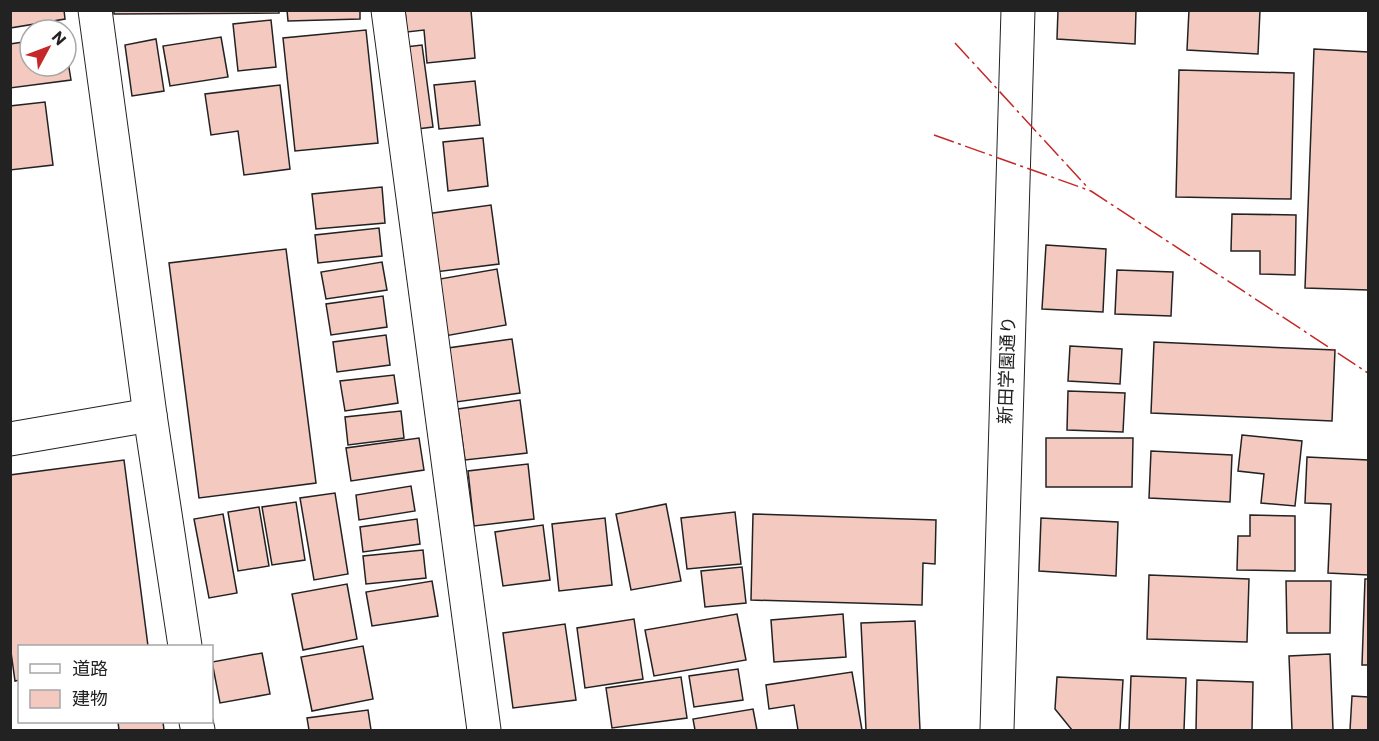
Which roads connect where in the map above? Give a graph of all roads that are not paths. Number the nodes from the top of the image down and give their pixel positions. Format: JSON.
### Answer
{"nodes":[{"id":1,"x":95,"y":10,"type":"edge"},
{"id":2,"x":388,"y":10,"type":"edge"},
{"id":3,"x":1018,"y":10,"type":"edge"},
{"id":4,"x":150,"y":415,"type":"junction"},
{"id":5,"x":10,"y":439,"type":"edge"},
{"id":6,"x":185,"y":645,"type":"edge"},
{"id":7,"x":484,"y":730,"type":"edge"},
{"id":8,"x":997,"y":730,"type":"edge"}],
"edges":[{"from":1,"to":4,"type":"street"},
{"from":2,"to":7,"type":"street"},
{"from":3,"to":8,"type":"street","name":"新田学園通り"},
{"from":4,"to":5,"type":"street"},
{"from":4,"to":6,"type":"street"}]}
